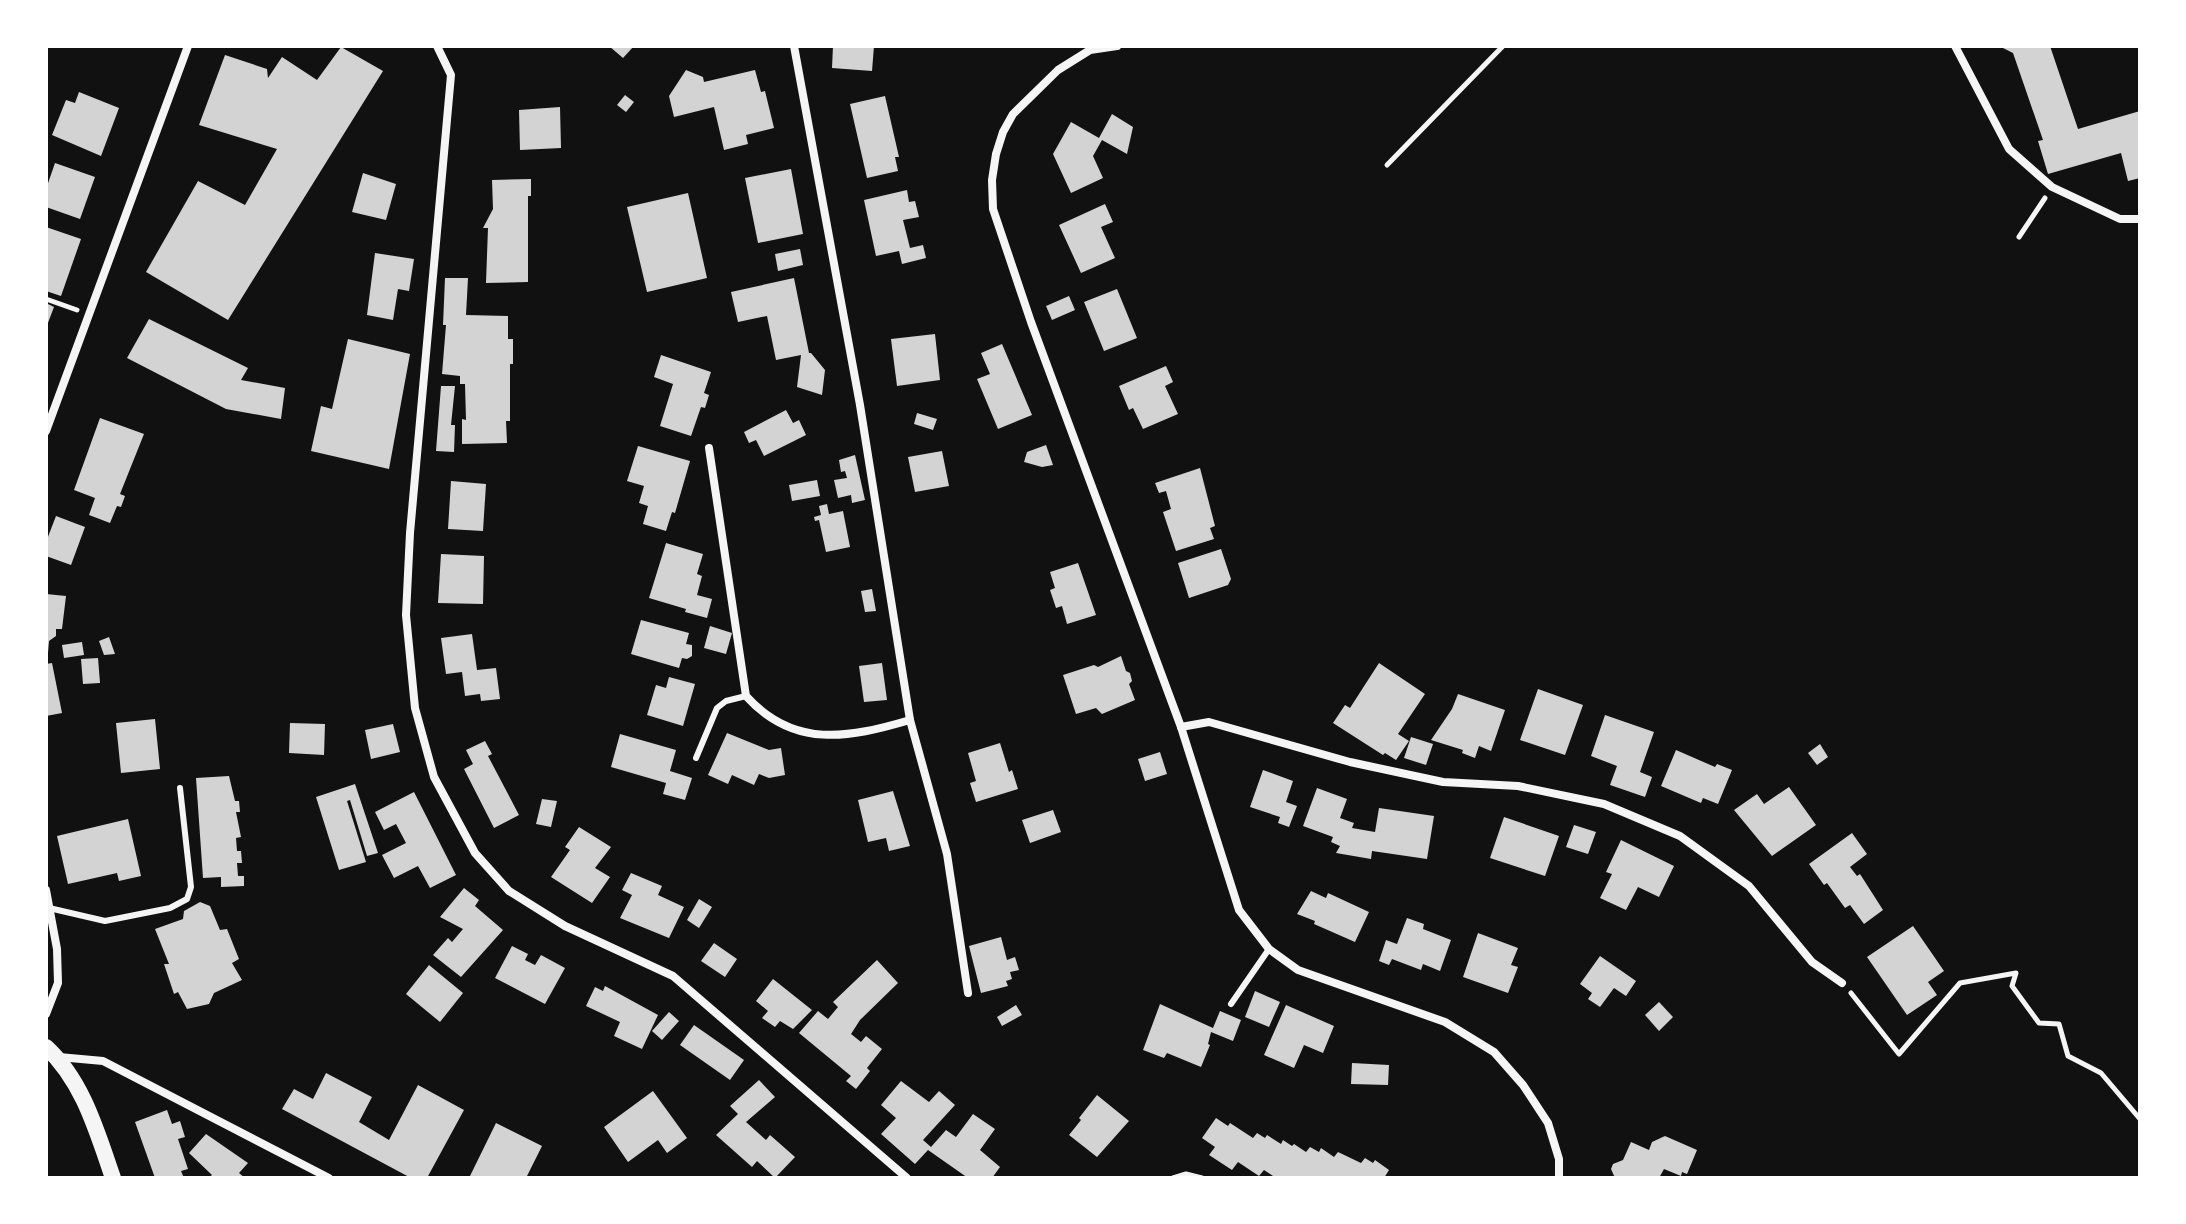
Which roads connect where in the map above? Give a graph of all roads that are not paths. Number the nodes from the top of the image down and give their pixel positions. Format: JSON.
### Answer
{"nodes":[{"id":1,"x":188,"y":46,"type":"edge"},
{"id":2,"x":437,"y":46,"type":"edge"},
{"id":3,"x":794,"y":46,"type":"edge"},
{"id":4,"x":1117,"y":46,"type":"edge"},
{"id":5,"x":1955,"y":46,"type":"edge"},
{"id":6,"x":2140,"y":219,"type":"edge"},
{"id":7,"x":46,"y":431,"type":"edge"},
{"id":8,"x":709,"y":448,"type":"dead end"},
{"id":9,"x":746,"y":696,"type":"junction"},
{"id":10,"x":910,"y":720,"type":"junction"},
{"id":11,"x":1181,"y":727,"type":"junction"},
{"id":12,"x":696,"y":758,"type":"dead end"},
{"id":13,"x":180,"y":788,"type":"dead end"},
{"id":14,"x":46,"y":890,"type":"edge"},
{"id":15,"x":49,"y":908,"type":"junction"},
{"id":16,"x":1269,"y":949,"type":"junction"},
{"id":17,"x":1842,"y":983,"type":"road end"},
{"id":18,"x":968,"y":993,"type":"dead end"},
{"id":19,"x":1231,"y":1004,"type":"dead end"},
{"id":20,"x":46,"y":1014,"type":"edge"},
{"id":21,"x":51,"y":1052,"type":"edge"},
{"id":22,"x":113,"y":1178,"type":"edge"},
{"id":23,"x":329,"y":1178,"type":"edge"},
{"id":24,"x":907,"y":1178,"type":"edge"},
{"id":25,"x":1559,"y":1178,"type":"edge"}],
"edges":[{"from":1,"to":7,"type":"street"},
{"from":2,"to":24,"type":"street"},
{"from":3,"to":10,"type":"street"},
{"from":4,"to":11,"type":"street"},
{"from":5,"to":6,"type":"street"},
{"from":8,"to":9,"type":"street"},
{"from":9,"to":10,"type":"street"},
{"from":9,"to":12,"type":"lane"},
{"from":10,"to":18,"type":"street"},
{"from":11,"to":16,"type":"street"},
{"from":11,"to":17,"type":"street"},
{"from":13,"to":15,"type":"lane"},
{"from":14,"to":15,"type":"street"},
{"from":15,"to":20,"type":"street"},
{"from":16,"to":19,"type":"lane"},
{"from":16,"to":25,"type":"street"},
{"from":21,"to":22,"type":"main road"},
{"from":21,"to":23,"type":"street"}]}
